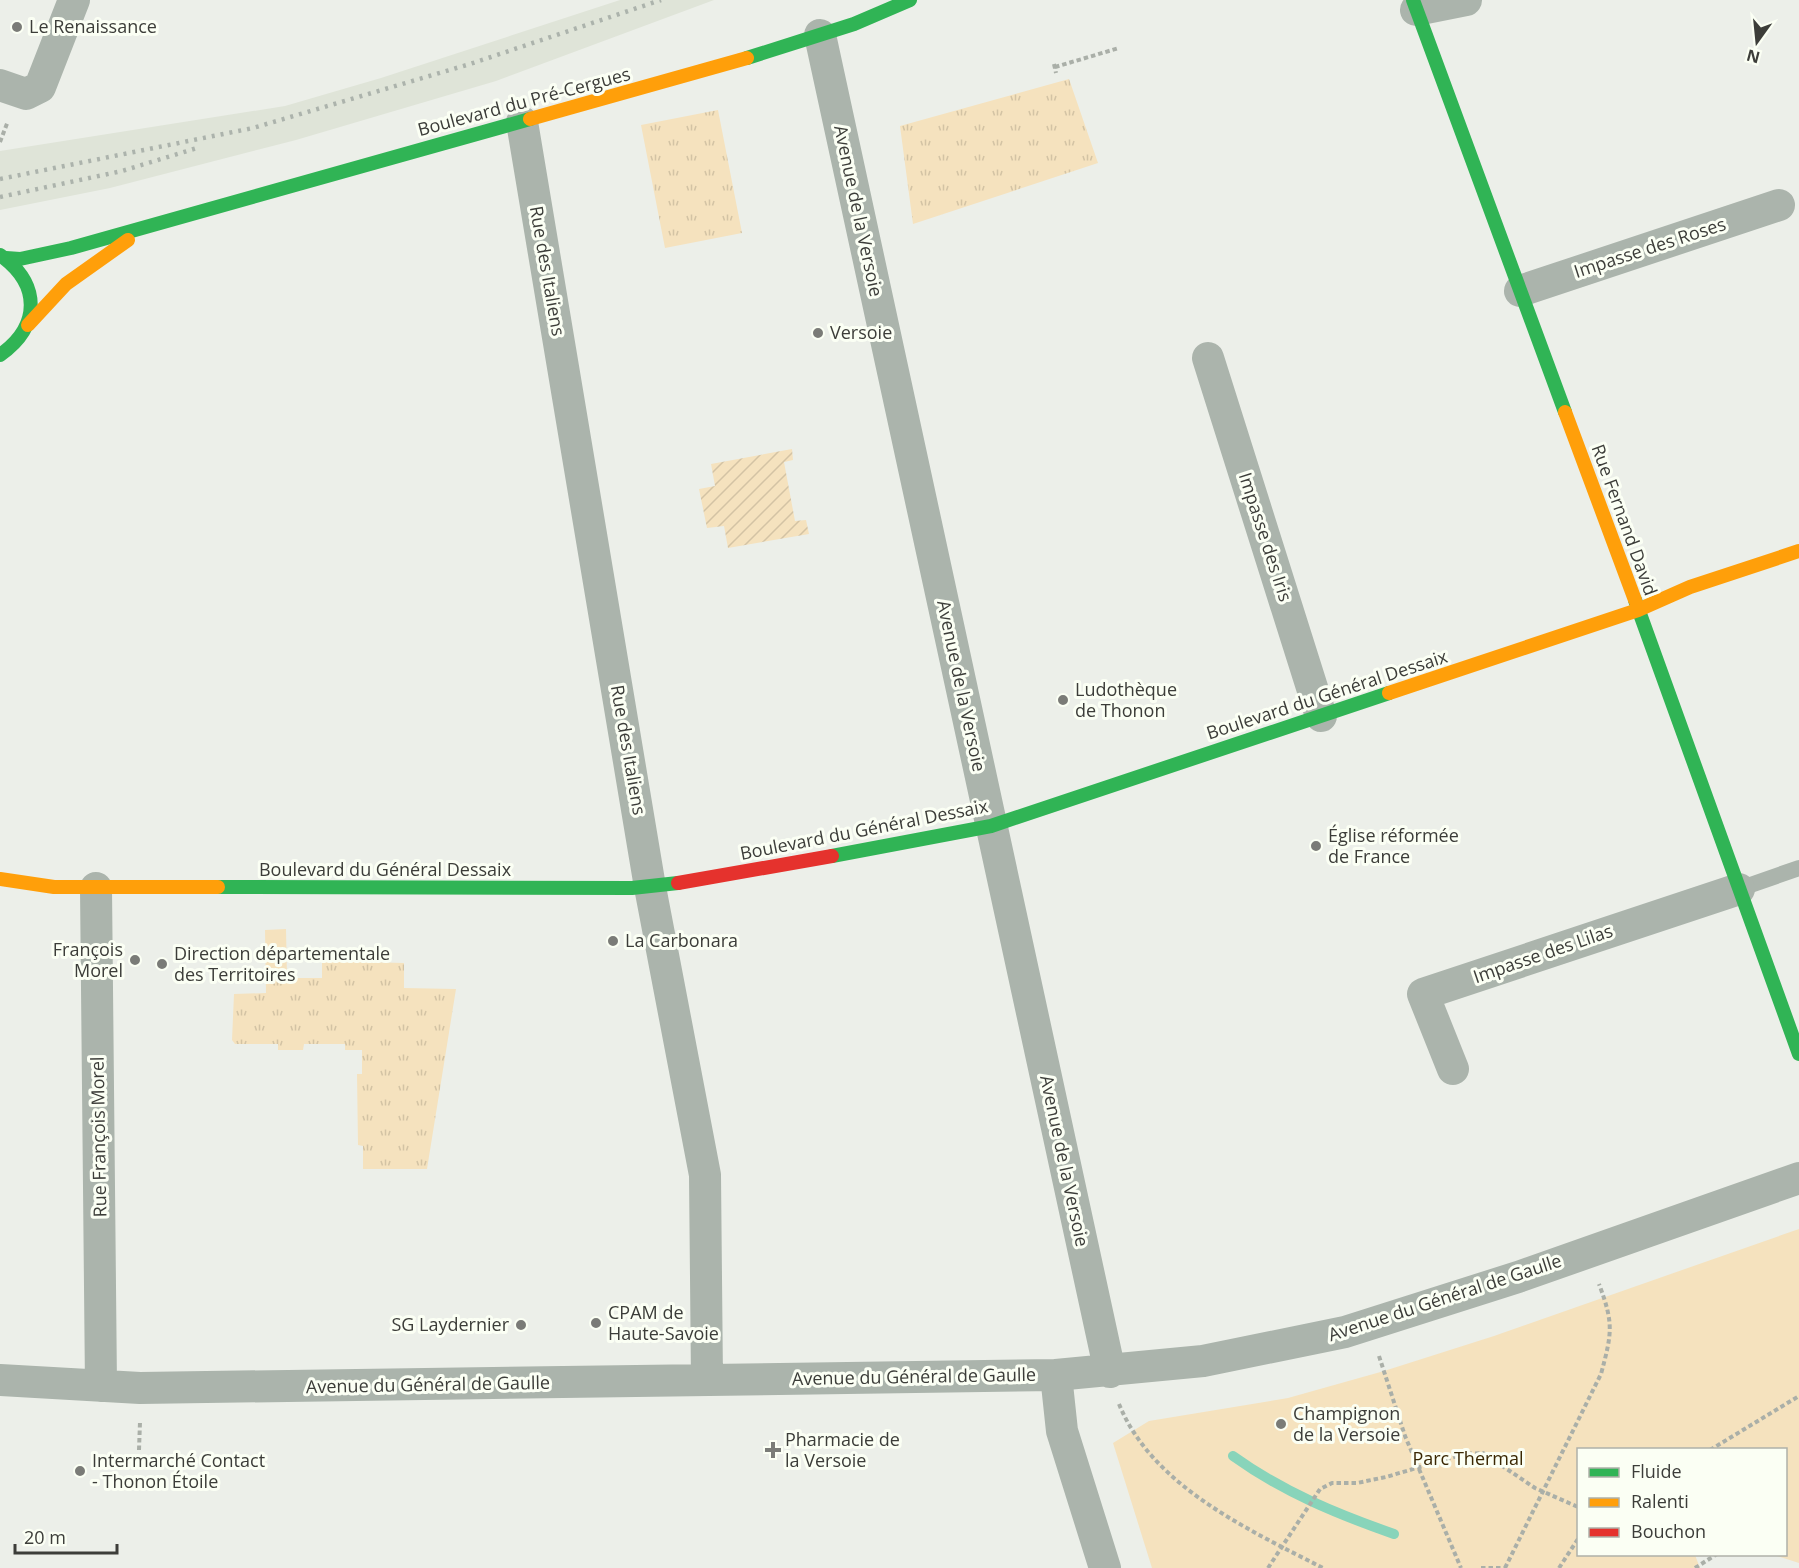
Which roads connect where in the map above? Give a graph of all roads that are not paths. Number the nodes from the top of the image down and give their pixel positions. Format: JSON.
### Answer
{"nodes":[{"id":1,"x":74,"y":0,"type":"edge"},
{"id":2,"x":910,"y":0,"type":"edge"},
{"id":3,"x":1467,"y":0,"type":"edge"},
{"id":4,"x":1415,"y":5,"type":"edge"},
{"id":5,"x":820,"y":35,"type":"junction"},
{"id":6,"x":9,"y":89,"type":"edge"},
{"id":7,"x":522,"y":122,"type":"junction"},
{"id":8,"x":1779,"y":205,"type":"dead end"},
{"id":9,"x":144,"y":229,"type":"junction"},
{"id":10,"x":3,"y":257,"type":"edge"},
{"id":11,"x":1521,"y":291,"type":"junction"},
{"id":12,"x":28,"y":325,"type":"junction"},
{"id":13,"x":0,"y":355,"type":"edge"},
{"id":14,"x":1208,"y":358,"type":"dead end"},
{"id":15,"x":1799,"y":551,"type":"edge"},
{"id":16,"x":1638,"y":610,"type":"junction"},
{"id":17,"x":1321,"y":716,"type":"junction"},
{"id":18,"x":992,"y":826,"type":"junction"},
{"id":19,"x":1799,"y":868,"type":"edge"},
{"id":20,"x":0,"y":879,"type":"edge"},
{"id":21,"x":650,"y":887,"type":"junction"},
{"id":22,"x":96,"y":888,"type":"junction"},
{"id":23,"x":1739,"y":889,"type":"junction"},
{"id":24,"x":1799,"y":1054,"type":"edge"},
{"id":25,"x":1453,"y":1069,"type":"dead end"},
{"id":26,"x":1799,"y":1178,"type":"edge"},
{"id":27,"x":1110,"y":1372,"type":"junction"},
{"id":28,"x":1056,"y":1375,"type":"junction"},
{"id":29,"x":0,"y":1380,"type":"edge"},
{"id":30,"x":707,"y":1380,"type":"junction"},
{"id":31,"x":101,"y":1386,"type":"junction"},
{"id":32,"x":1105,"y":1568,"type":"edge"}],
"edges":[{"from":1,"to":6,"type":"street"},
{"from":2,"to":5,"type":"street","name":"Boulevard du Pré-Cergues"},
{"from":3,"to":4,"type":"street"},
{"from":4,"to":11,"type":"street","name":"Rue Fernand David"},
{"from":5,"to":7,"type":"street","name":"Boulevard du Pré-Cergues"},
{"from":5,"to":18,"type":"street","name":"Avenue de la Versoie"},
{"from":7,"to":9,"type":"street","name":"Boulevard du Pré-Cergues"},
{"from":7,"to":21,"type":"street","name":"Rue des Italiens"},
{"from":8,"to":11,"type":"street","name":"Impasse des Roses"},
{"from":9,"to":10,"type":"street","name":"Boulevard du Pré-Cergues"},
{"from":9,"to":12,"type":"street","name":"Boulevard du Pré-Cergues"},
{"from":10,"to":12,"type":"street"},
{"from":11,"to":16,"type":"street","name":"Rue Fernand David"},
{"from":12,"to":13,"type":"street","name":"Boulevard du Pré-Cergues"},
{"from":14,"to":17,"type":"street","name":"Impasse des Iris"},
{"from":15,"to":16,"type":"street","name":"Boulevard du Général Dessaix"},
{"from":16,"to":17,"type":"street","name":"Boulevard du Général Dessaix"},
{"from":16,"to":23,"type":"street","name":"Rue Fernand David"},
{"from":17,"to":18,"type":"street","name":"Boulevard du Général Dessaix"},
{"from":18,"to":21,"type":"street","name":"Boulevard du Général Dessaix"},
{"from":18,"to":27,"type":"street","name":"Avenue de la Versoie"},
{"from":19,"to":23,"type":"lane"},
{"from":20,"to":22,"type":"street","name":"Boulevard du Général Dessaix"},
{"from":21,"to":22,"type":"street","name":"Boulevard du Général Dessaix"},
{"from":21,"to":30,"type":"street","name":"Rue des Italiens"},
{"from":22,"to":31,"type":"street","name":"Rue François Morel"},
{"from":23,"to":24,"type":"street","name":"Rue Fernand David"},
{"from":23,"to":25,"type":"street","name":"Impasse des Lilas"},
{"from":26,"to":27,"type":"street","name":"Avenue du Général de Gaulle"},
{"from":27,"to":28,"type":"street","name":"Avenue du Général de Gaulle"},
{"from":28,"to":30,"type":"street","name":"Avenue du Général de Gaulle"},
{"from":28,"to":32,"type":"street"},
{"from":29,"to":31,"type":"street","name":"Avenue du Général de Gaulle"},
{"from":30,"to":31,"type":"street","name":"Avenue du Général de Gaulle"}]}
